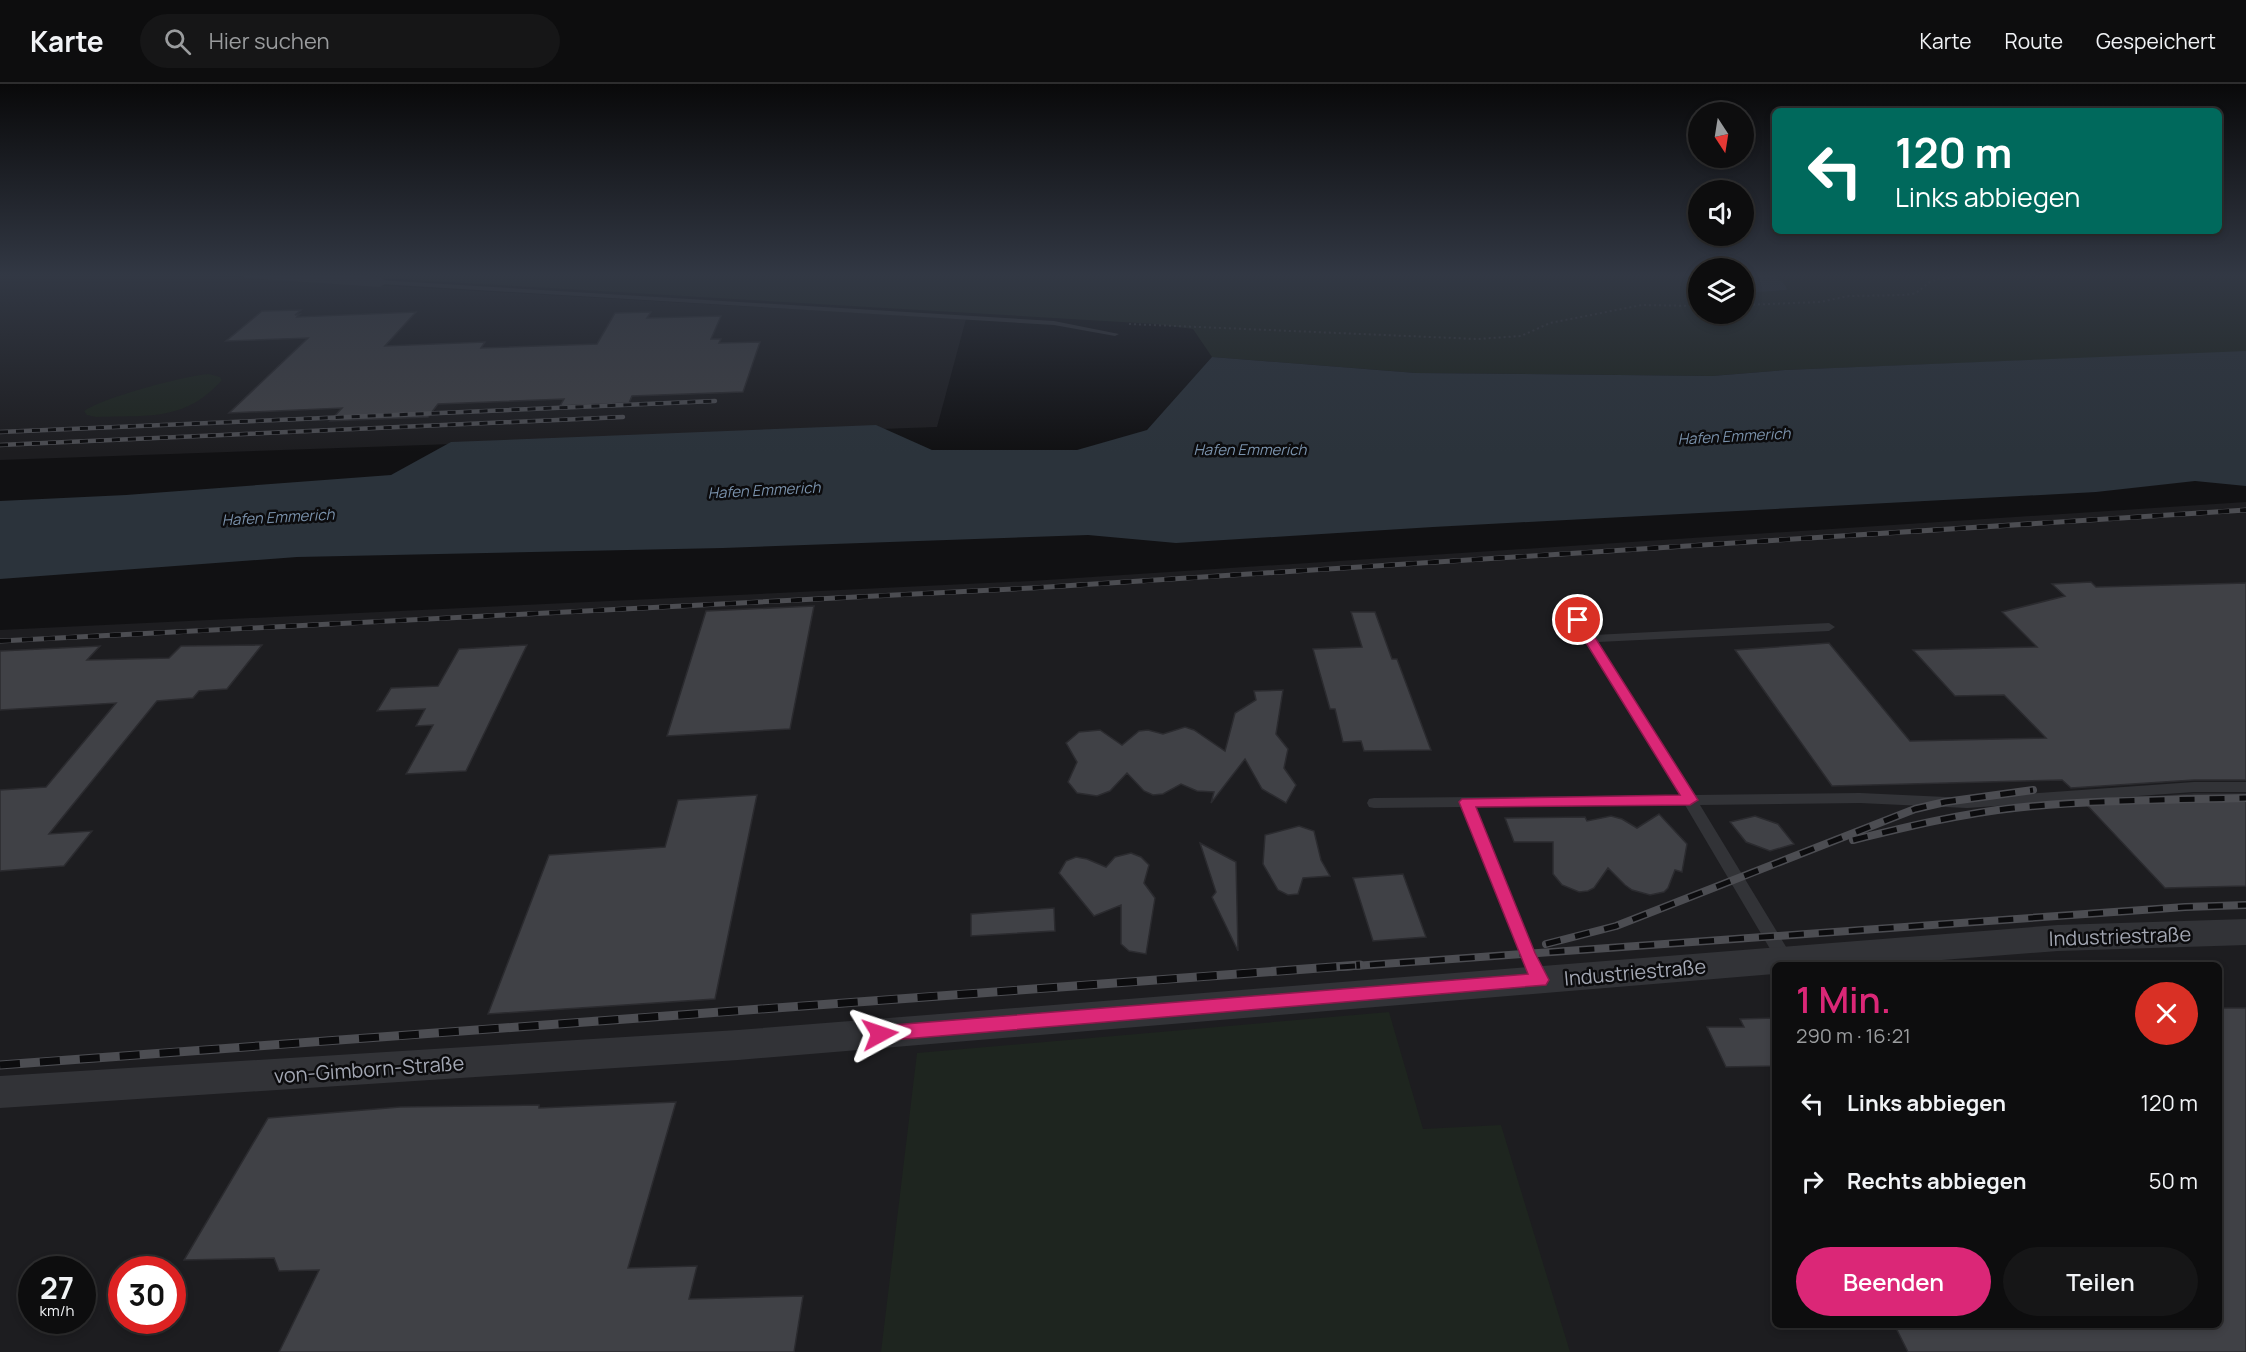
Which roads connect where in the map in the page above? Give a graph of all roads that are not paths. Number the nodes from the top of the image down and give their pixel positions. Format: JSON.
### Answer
{"nodes":[{"id":1,"x":1111,"y":333,"type":"edge"},
{"id":2,"x":1115,"y":334,"type":"dead end"},
{"id":3,"x":1578,"y":620,"type":"dead end"},
{"id":4,"x":1829,"y":627,"type":"dead end"},
{"id":5,"x":1589,"y":639,"type":"junction"},
{"id":6,"x":2246,"y":787,"type":"edge"},
{"id":7,"x":1690,"y":800,"type":"junction"},
{"id":8,"x":1467,"y":802,"type":"junction"},
{"id":9,"x":1374,"y":803,"type":"dead end"},
{"id":10,"x":2246,"y":932,"type":"edge"},
{"id":11,"x":1785,"y":960,"type":"junction"},
{"id":12,"x":1540,"y":980,"type":"junction"},
{"id":13,"x":738,"y":1045,"type":"joint"},
{"id":14,"x":0,"y":1092,"type":"edge"}],
"edges":[{"from":1,"to":2,"type":"lane"},
{"from":3,"to":5,"type":"lane"},
{"from":4,"to":5,"type":"lane"},
{"from":5,"to":7,"type":"lane"},
{"from":6,"to":7,"type":"lane"},
{"from":7,"to":8,"type":"lane"},
{"from":7,"to":11,"type":"lane"},
{"from":8,"to":9,"type":"lane"},
{"from":8,"to":12,"type":"lane"},
{"from":10,"to":11,"type":"street","name":"Industriestraße"},
{"from":11,"to":12,"type":"street","name":"Industriestraße"},
{"from":12,"to":13,"type":"street","name":"Industriestraße"},
{"from":13,"to":14,"type":"street","name":"von-Gimborn-Straße"}]}
